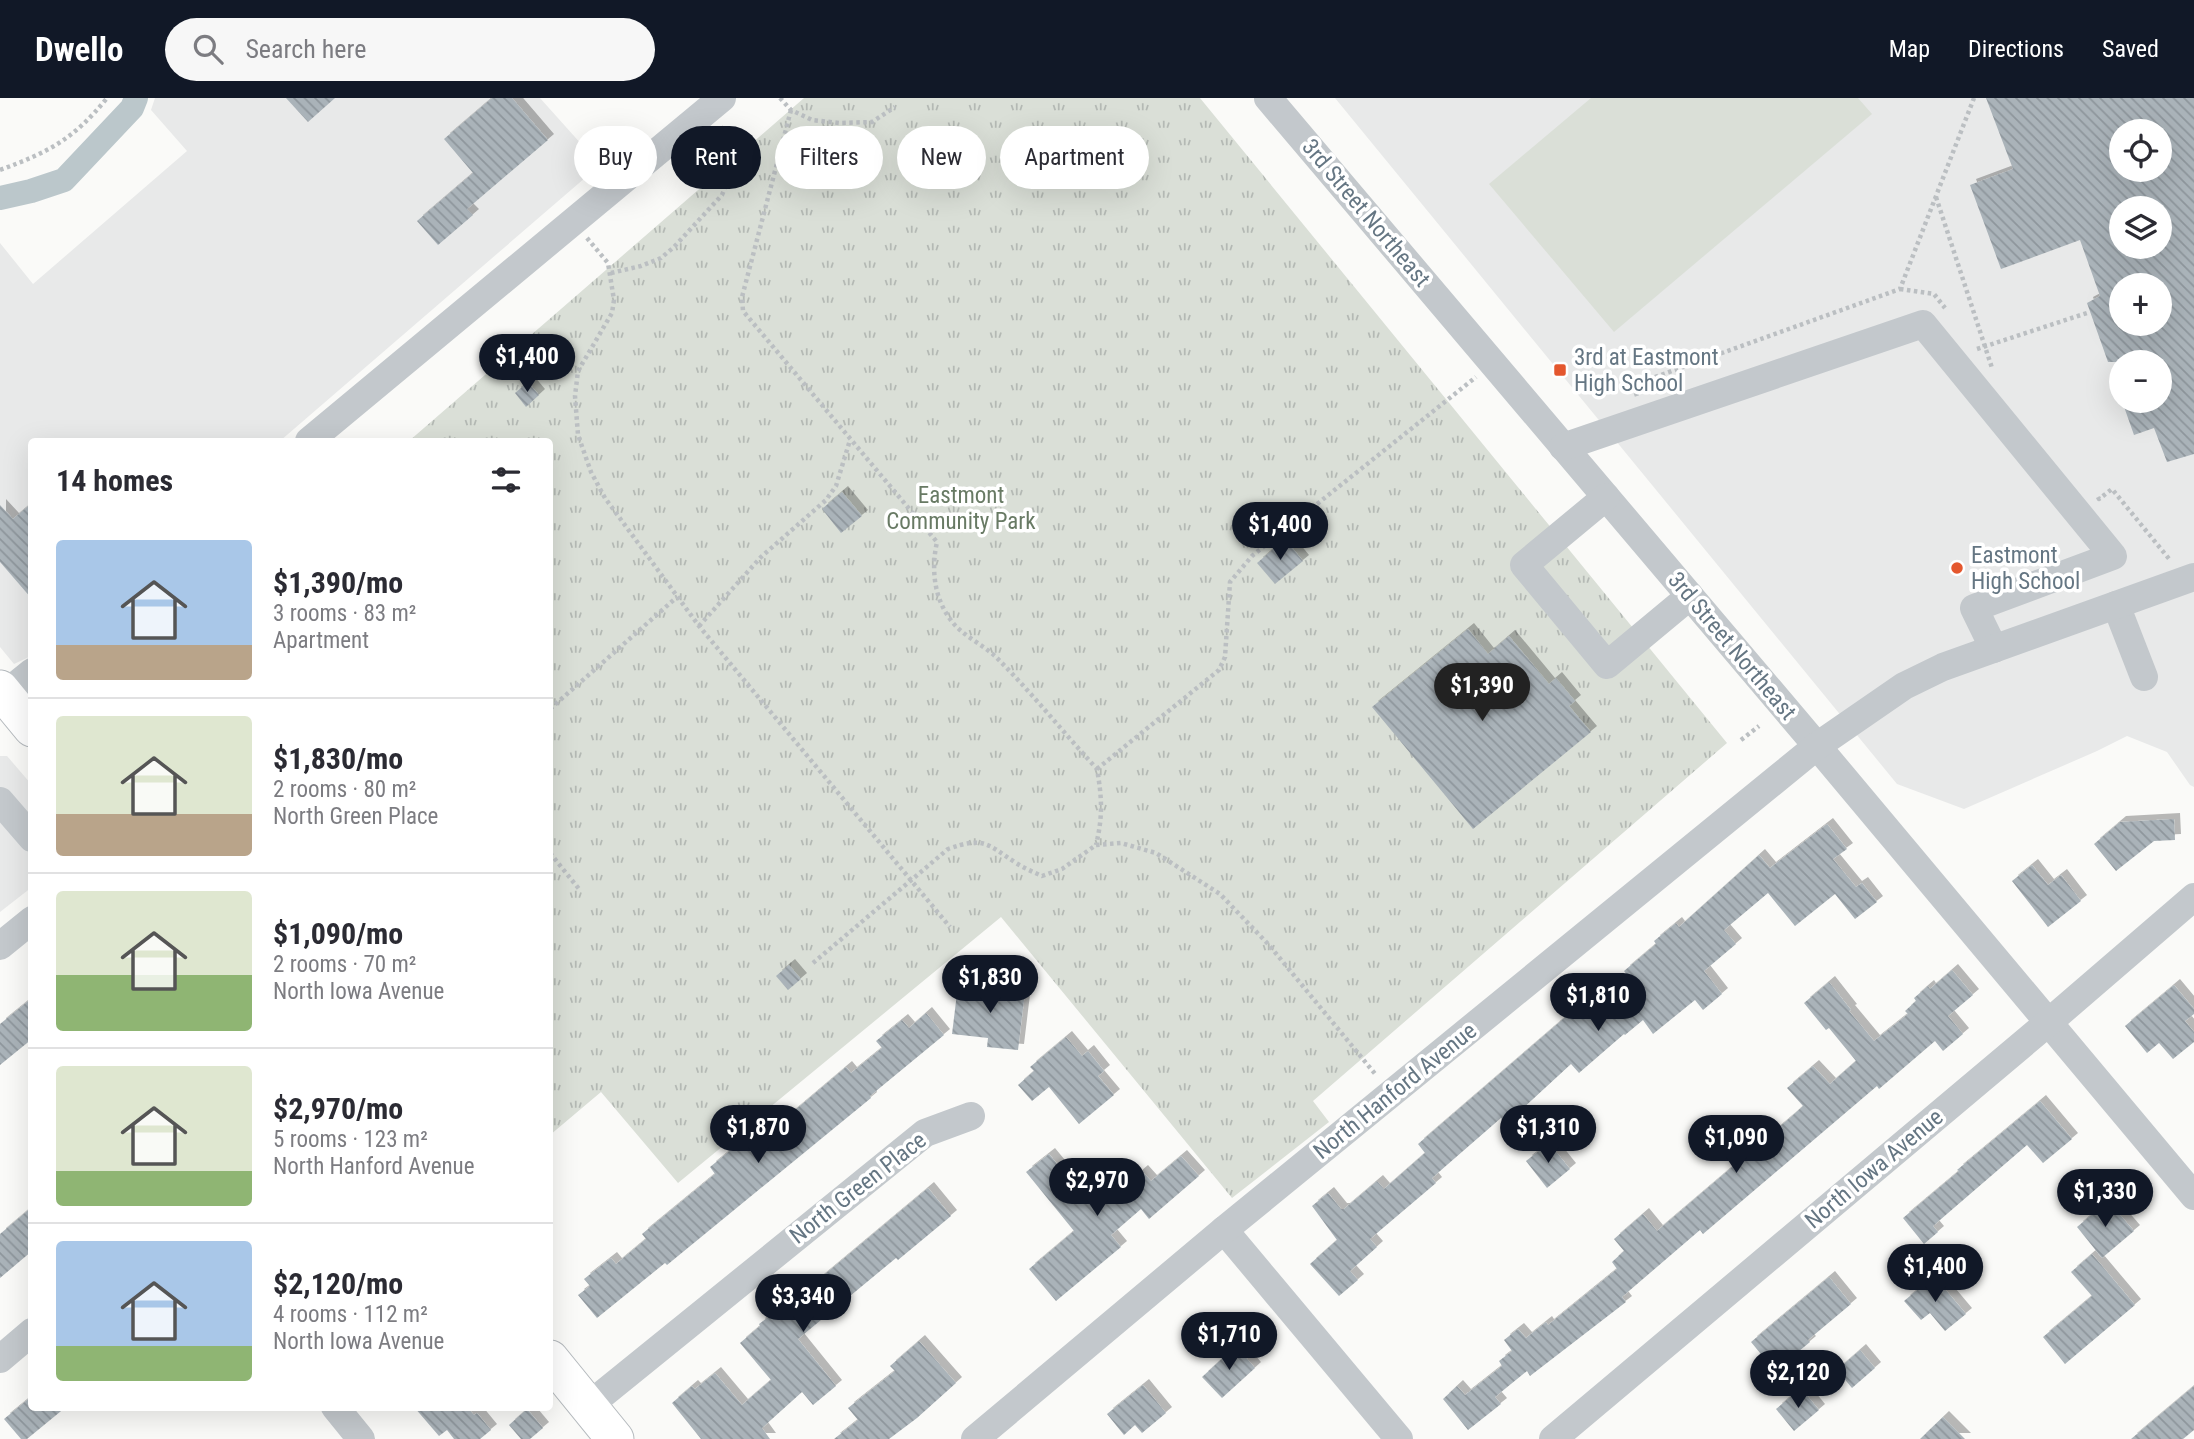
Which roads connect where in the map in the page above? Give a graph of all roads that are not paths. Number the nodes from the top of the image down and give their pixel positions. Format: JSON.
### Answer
{"nodes":[{"id":1,"x":1268,"y":98,"type":"edge"},
{"id":2,"x":714,"y":104,"type":"edge"},
{"id":3,"x":313,"y":438,"type":"edge"},
{"id":4,"x":1563,"y":447,"type":"junction"},
{"id":5,"x":1606,"y":497,"type":"junction"},
{"id":6,"x":2194,"y":577,"type":"edge"},
{"id":7,"x":1690,"y":596,"type":"junction"},
{"id":8,"x":2116,"y":605,"type":"junction"},
{"id":9,"x":1994,"y":649,"type":"junction"},
{"id":10,"x":2144,"y":677,"type":"dead end"},
{"id":11,"x":9,"y":688,"type":"edge"},
{"id":12,"x":28,"y":721,"type":"edge"},
{"id":13,"x":1817,"y":746,"type":"junction"},
{"id":14,"x":0,"y":801,"type":"edge"},
{"id":15,"x":28,"y":833,"type":"edge"},
{"id":16,"x":2194,"y":897,"type":"edge"},
{"id":17,"x":28,"y":923,"type":"edge"},
{"id":18,"x":0,"y":946,"type":"edge"},
{"id":19,"x":2049,"y":1023,"type":"junction"},
{"id":20,"x":971,"y":1116,"type":"dead end"},
{"id":21,"x":2194,"y":1196,"type":"edge"},
{"id":22,"x":1224,"y":1230,"type":"junction"},
{"id":23,"x":28,"y":1335,"type":"edge"},
{"id":24,"x":0,"y":1359,"type":"edge"},
{"id":25,"x":553,"y":1363,"type":"edge"},
{"id":26,"x":588,"y":1406,"type":"junction"},
{"id":27,"x":338,"y":1411,"type":"edge"},
{"id":28,"x":361,"y":1439,"type":"edge"},
{"id":29,"x":615,"y":1439,"type":"edge"},
{"id":30,"x":975,"y":1439,"type":"edge"},
{"id":31,"x":1399,"y":1439,"type":"edge"},
{"id":32,"x":1553,"y":1439,"type":"edge"}],
"edges":[{"from":1,"to":4,"type":"street","name":"3rd Street Northeast"},
{"from":2,"to":3,"type":"street"},
{"from":4,"to":5,"type":"street","name":"3rd Street Northeast"},
{"from":4,"to":9,"type":"street"},
{"from":5,"to":7,"type":"street","name":"3rd Street Northeast"},
{"from":5,"to":7,"type":"street"},
{"from":6,"to":8,"type":"street","name":"North Hanford Avenue"},
{"from":7,"to":13,"type":"street","name":"3rd Street Northeast"},
{"from":8,"to":9,"type":"street","name":"North Hanford Avenue"},
{"from":8,"to":10,"type":"street"},
{"from":9,"to":13,"type":"street","name":"North Hanford Avenue"},
{"from":11,"to":12,"type":"main road"},
{"from":13,"to":19,"type":"street","name":"3rd Street Northeast"},
{"from":13,"to":22,"type":"street","name":"North Hanford Avenue"},
{"from":14,"to":15,"type":"street"},
{"from":16,"to":19,"type":"street","name":"North Iowa Avenue"},
{"from":17,"to":18,"type":"street"},
{"from":19,"to":21,"type":"street","name":"3rd Street Northeast"},
{"from":19,"to":32,"type":"street","name":"North Iowa Avenue"},
{"from":20,"to":26,"type":"street","name":"North Green Place"},
{"from":22,"to":30,"type":"street","name":"North Hanford Avenue"},
{"from":22,"to":31,"type":"street"},
{"from":23,"to":24,"type":"street"},
{"from":25,"to":26,"type":"main road"},
{"from":26,"to":29,"type":"main road"},
{"from":27,"to":28,"type":"street"}]}
